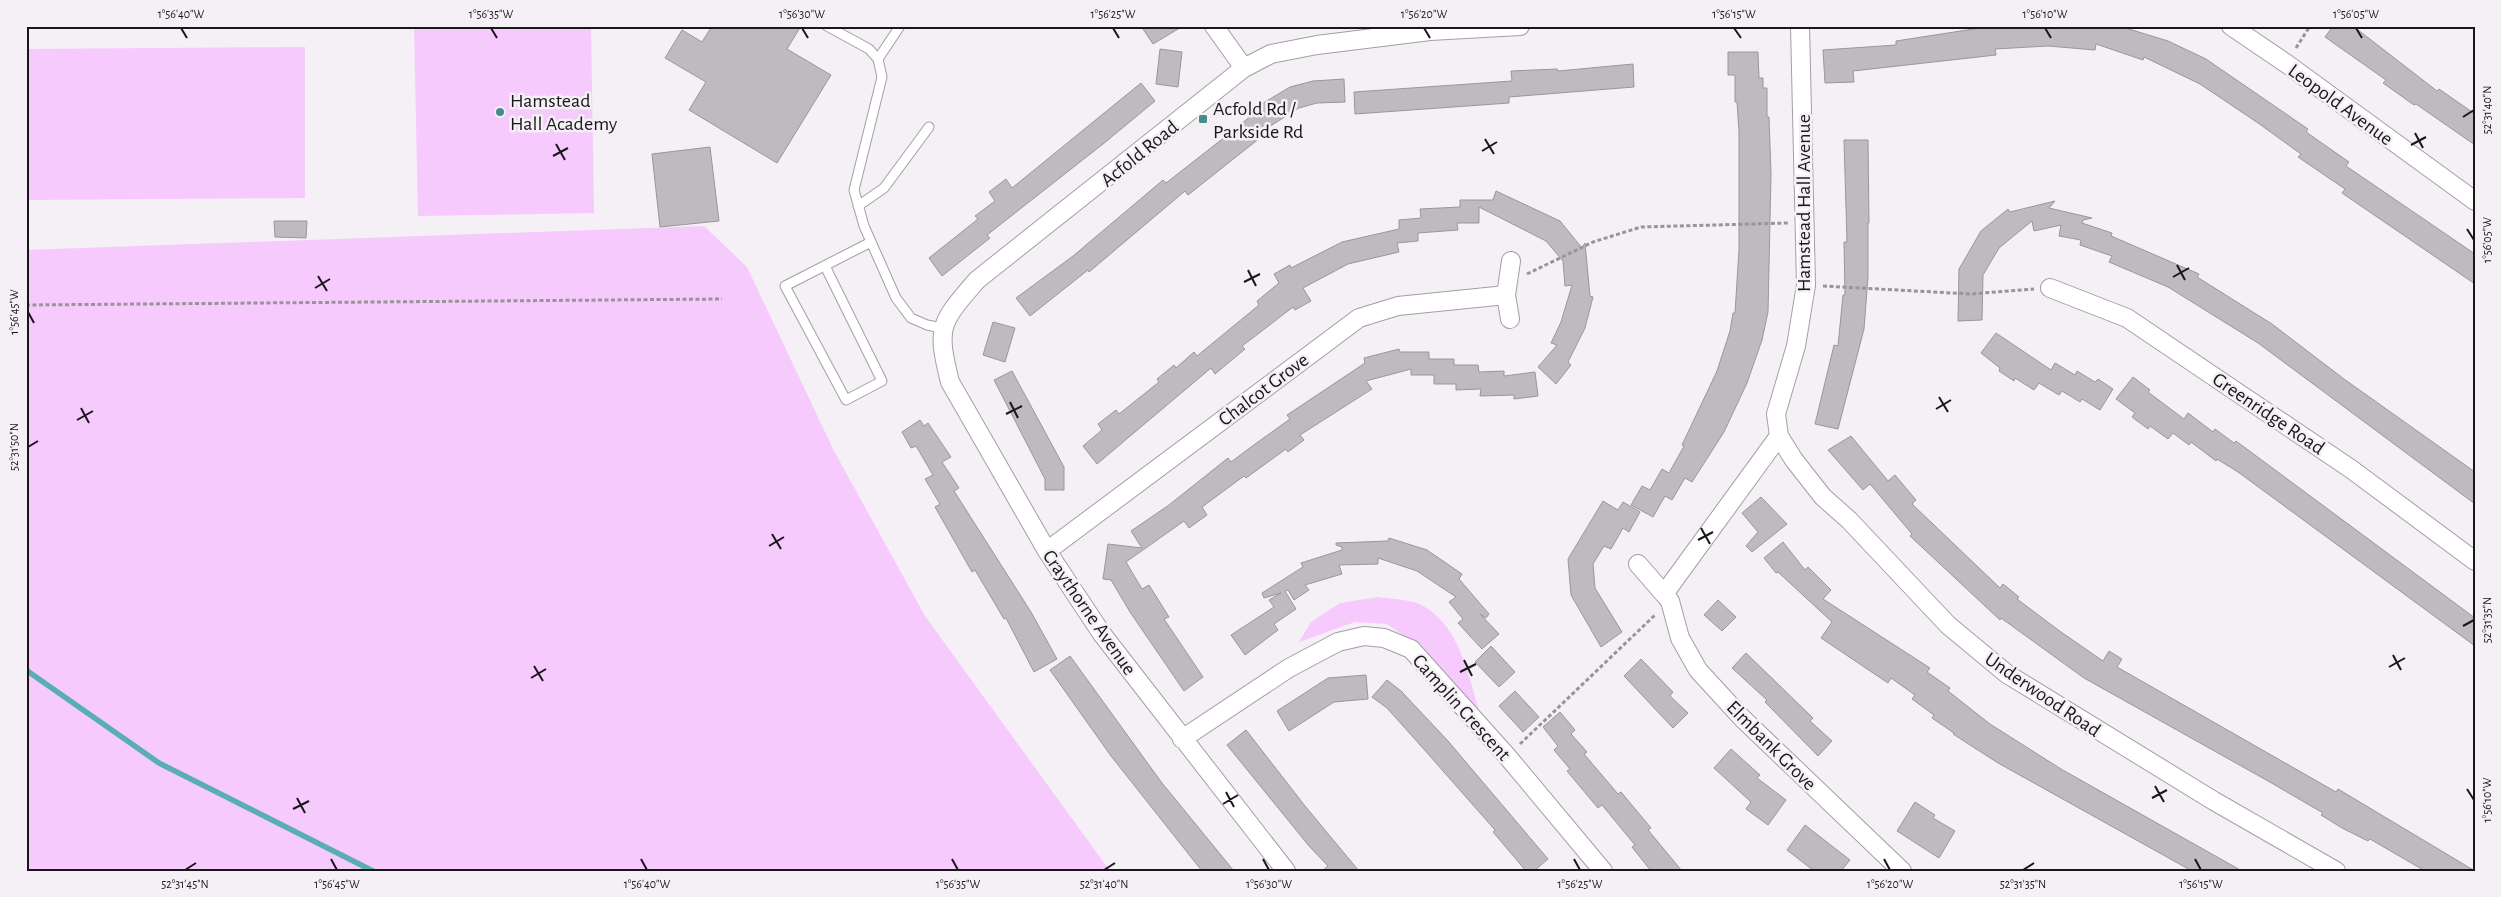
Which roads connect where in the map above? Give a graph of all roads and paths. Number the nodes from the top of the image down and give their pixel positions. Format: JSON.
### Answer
{"nodes":[{"id":1,"x":827,"y":26,"type":"edge"},
{"id":2,"x":900,"y":26,"type":"edge"},
{"id":3,"x":1214,"y":26,"type":"edge"},
{"id":4,"x":1520,"y":26,"type":"edge"},
{"id":5,"x":1800,"y":26,"type":"edge"},
{"id":6,"x":2231,"y":26,"type":"edge"},
{"id":7,"x":2310,"y":26,"type":"edge"},
{"id":8,"x":1430,"y":29,"type":"edge"},
{"id":9,"x":878,"y":59,"type":"junction"},
{"id":10,"x":2286,"y":64,"type":"junction"},
{"id":11,"x":1244,"y":68,"type":"junction"},
{"id":12,"x":930,"y":127,"type":"dead end"},
{"id":13,"x":2475,"y":201,"type":"edge"},
{"id":14,"x":858,"y":206,"type":"junction"},
{"id":15,"x":1806,"y":223,"type":"junction"},
{"id":16,"x":871,"y":242,"type":"junction"},
{"id":17,"x":1511,"y":261,"type":"dead end"},
{"id":18,"x":825,"y":266,"type":"junction"},
{"id":19,"x":1806,"y":285,"type":"junction"},
{"id":20,"x":2050,"y":288,"type":"joint"},
{"id":21,"x":1507,"y":289,"type":"junction"},
{"id":22,"x":722,"y":299,"type":"dead end"},
{"id":23,"x":26,"y":305,"type":"edge"},
{"id":24,"x":1510,"y":319,"type":"dead end"},
{"id":25,"x":942,"y":328,"type":"junction"},
{"id":26,"x":1779,"y":436,"type":"junction"},
{"id":27,"x":1047,"y":551,"type":"junction"},
{"id":28,"x":2475,"y":561,"type":"edge"},
{"id":29,"x":1638,"y":564,"type":"dead end"},
{"id":30,"x":1667,"y":597,"type":"junction"},
{"id":31,"x":1182,"y":739,"type":"junction"},
{"id":32,"x":1507,"y":756,"type":"junction"},
{"id":33,"x":1286,"y":871,"type":"edge"},
{"id":34,"x":1603,"y":871,"type":"edge"},
{"id":35,"x":1902,"y":871,"type":"edge"},
{"id":36,"x":2336,"y":871,"type":"edge"}],
"edges":[{"from":1,"to":9,"type":"lane"},
{"from":2,"to":9,"type":"lane"},
{"from":3,"to":11,"type":"street"},
{"from":4,"to":8,"type":"street","name":"Acfold Road"},
{"from":5,"to":15,"type":"street","name":"Hamstead Hall Avenue"},
{"from":6,"to":10,"type":"street","name":"Leopold Avenue"},
{"from":7,"to":10,"type":"path"},
{"from":8,"to":11,"type":"street","name":"Acfold Road"},
{"from":9,"to":14,"type":"lane"},
{"from":10,"to":13,"type":"street","name":"Leopold Avenue"},
{"from":11,"to":25,"type":"street","name":"Acfold Road"},
{"from":12,"to":14,"type":"lane"},
{"from":14,"to":16,"type":"lane"},
{"from":15,"to":19,"type":"street","name":"Hamstead Hall Avenue"},
{"from":15,"to":21,"type":"path"},
{"from":16,"to":18,"type":"lane"},
{"from":16,"to":25,"type":"lane"},
{"from":17,"to":21,"type":"street"},
{"from":18,"to":18,"type":"lane"},
{"from":19,"to":20,"type":"path"},
{"from":19,"to":26,"type":"street","name":"Hamstead Hall Avenue"},
{"from":20,"to":28,"type":"street","name":"Greenridge Road"},
{"from":21,"to":24,"type":"street"},
{"from":21,"to":27,"type":"street","name":"Chalcot Grove"},
{"from":22,"to":23,"type":"path"},
{"from":25,"to":27,"type":"street","name":"Craythorne Avenue"},
{"from":26,"to":30,"type":"street"},
{"from":26,"to":36,"type":"street","name":"Underwood Road"},
{"from":27,"to":31,"type":"street","name":"Craythorne Avenue"},
{"from":29,"to":30,"type":"street","name":"Elmbank Grove"},
{"from":30,"to":32,"type":"path"},
{"from":30,"to":35,"type":"street","name":"Elmbank Grove"},
{"from":31,"to":32,"type":"street","name":"Camplin Crescent"},
{"from":31,"to":33,"type":"street","name":"Craythorne Avenue"},
{"from":32,"to":34,"type":"street","name":"Camplin Crescent"}]}
